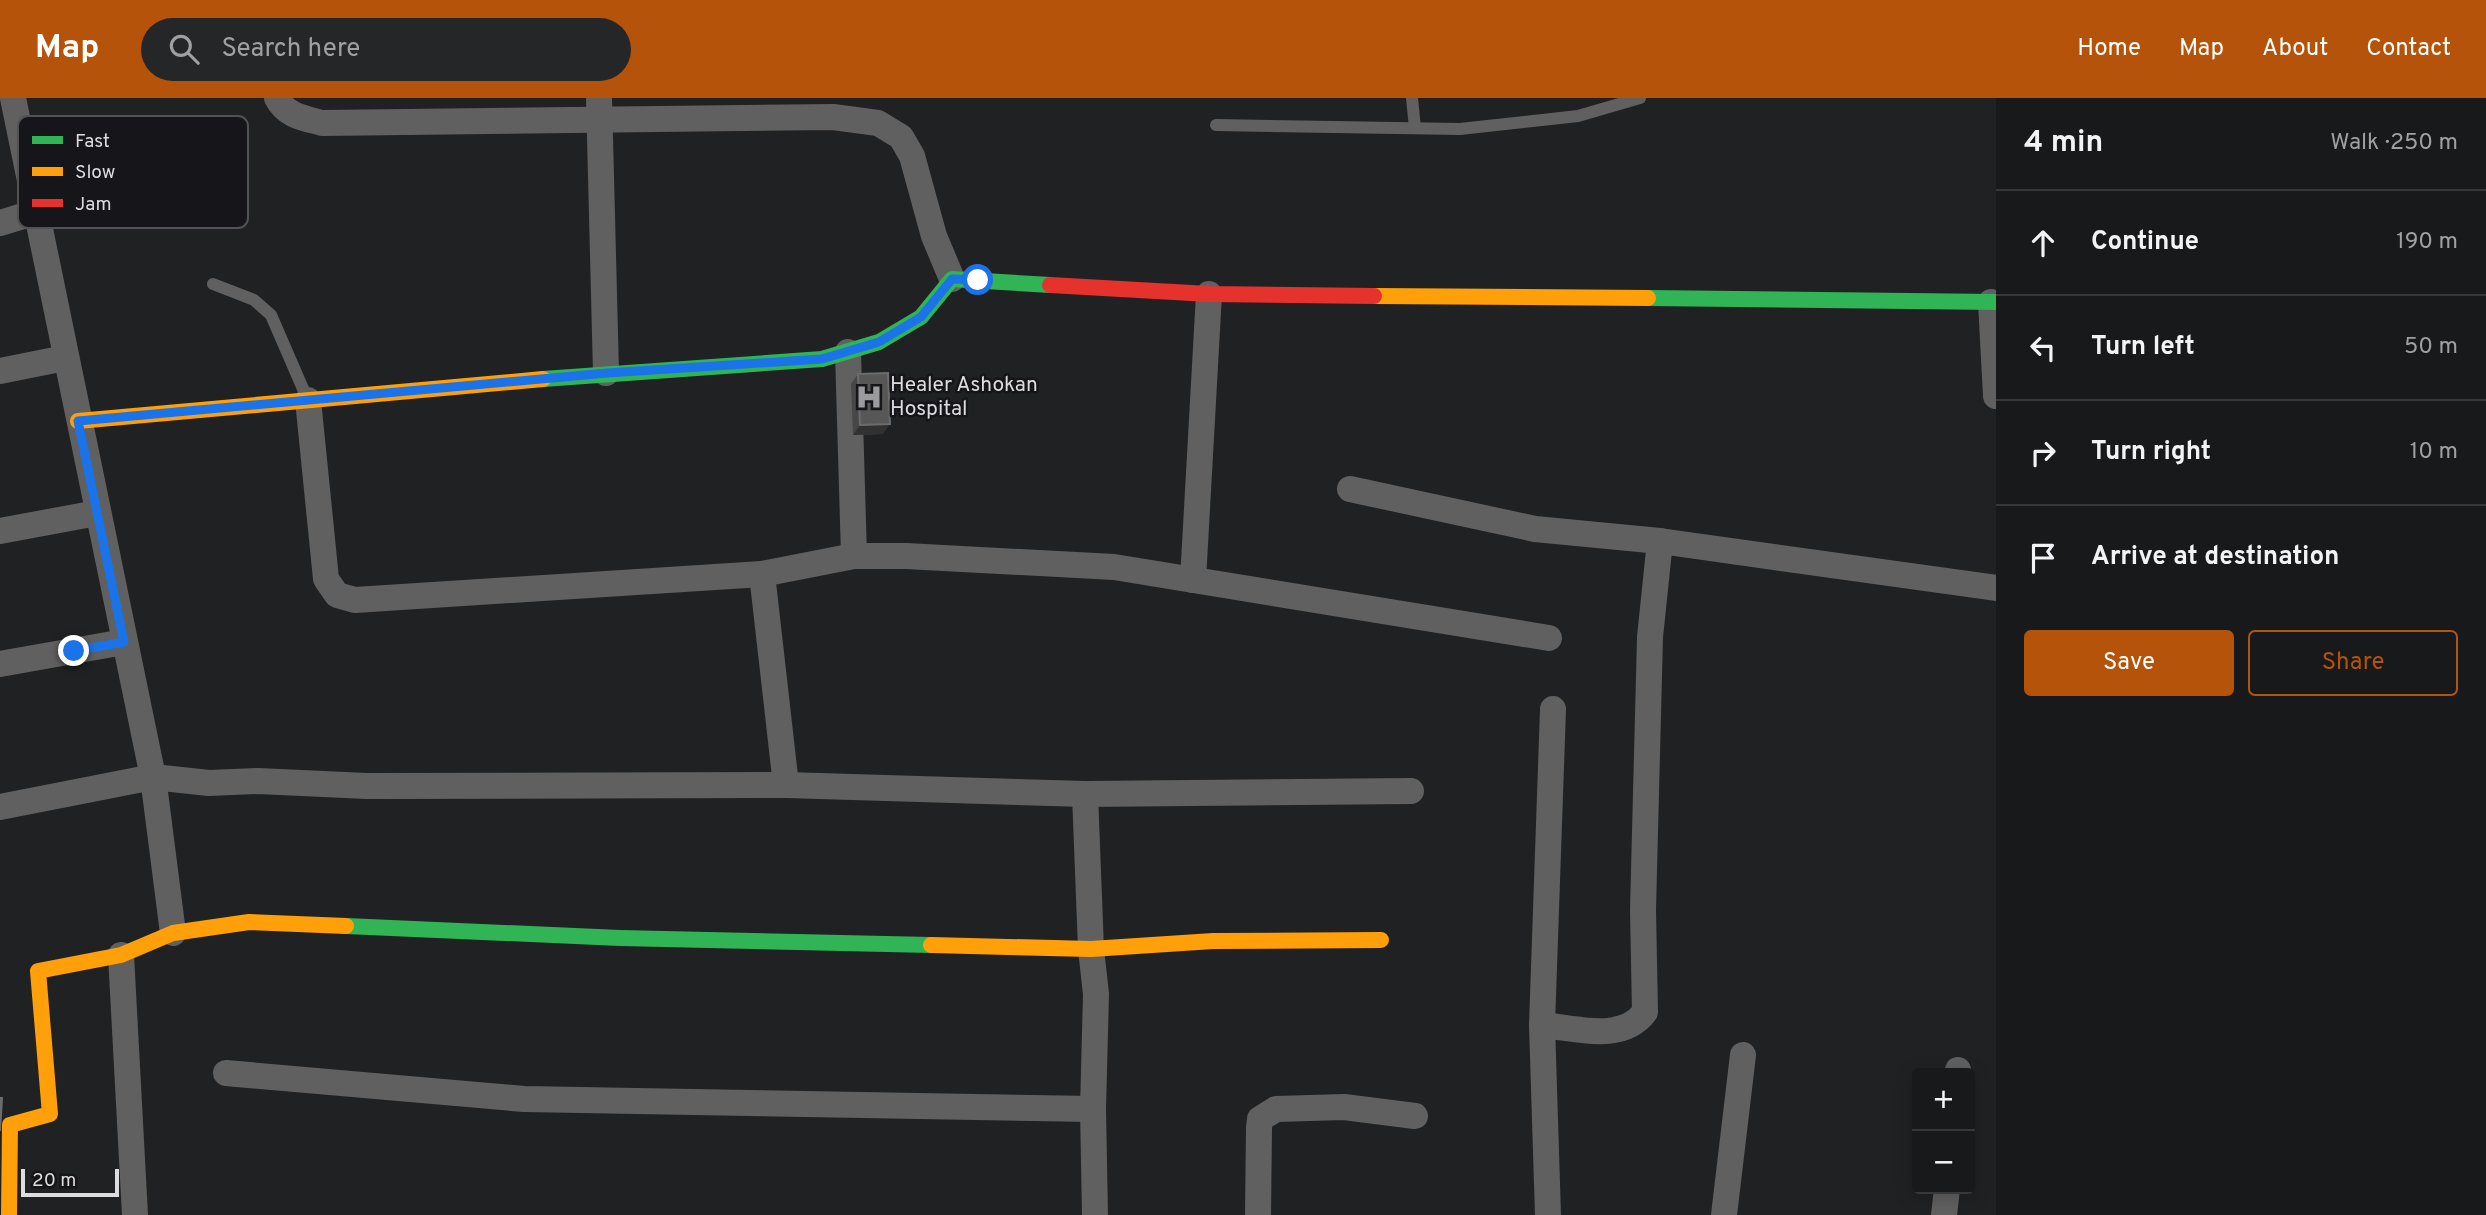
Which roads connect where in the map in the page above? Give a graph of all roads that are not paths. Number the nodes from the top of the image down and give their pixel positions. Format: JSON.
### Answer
{"nodes":[{"id":1,"x":13,"y":98,"type":"edge"},
{"id":2,"x":277,"y":98,"type":"edge"},
{"id":3,"x":1412,"y":98,"type":"edge"},
{"id":4,"x":1640,"y":98,"type":"edge"},
{"id":5,"x":832,"y":107,"type":"edge"},
{"id":6,"x":599,"y":108,"type":"edge"},
{"id":7,"x":398,"y":110,"type":"edge"},
{"id":8,"x":18,"y":123,"type":"edge"},
{"id":9,"x":1216,"y":125,"type":"dead end"},
{"id":10,"x":1415,"y":128,"type":"junction"},
{"id":11,"x":18,"y":218,"type":"edge"},
{"id":12,"x":0,"y":223,"type":"edge"},
{"id":13,"x":39,"y":228,"type":"edge"},
{"id":14,"x":952,"y":279,"type":"junction"},
{"id":15,"x":213,"y":284,"type":"dead end"},
{"id":16,"x":1209,"y":294,"type":"junction"},
{"id":17,"x":1994,"y":302,"type":"edge"},
{"id":18,"x":848,"y":352,"type":"junction"},
{"id":19,"x":65,"y":358,"type":"junction"},
{"id":20,"x":0,"y":371,"type":"edge"},
{"id":21,"x":607,"y":373,"type":"junction"},
{"id":22,"x":1996,"y":396,"type":"edge"},
{"id":23,"x":308,"y":400,"type":"junction"},
{"id":24,"x":78,"y":421,"type":"junction"},
{"id":25,"x":1350,"y":489,"type":"dead end"},
{"id":26,"x":97,"y":513,"type":"junction"},
{"id":27,"x":0,"y":531,"type":"edge"},
{"id":28,"x":1660,"y":541,"type":"junction"},
{"id":29,"x":854,"y":556,"type":"junction"},
{"id":30,"x":762,"y":574,"type":"junction"},
{"id":31,"x":1193,"y":580,"type":"junction"},
{"id":32,"x":1996,"y":588,"type":"edge"},
{"id":33,"x":1549,"y":638,"type":"dead end"},
{"id":34,"x":124,"y":642,"type":"junction"},
{"id":35,"x":0,"y":664,"type":"edge"},
{"id":36,"x":1553,"y":709,"type":"dead end"},
{"id":37,"x":153,"y":778,"type":"junction"},
{"id":38,"x":786,"y":785,"type":"junction"},
{"id":39,"x":1411,"y":791,"type":"dead end"},
{"id":40,"x":1085,"y":794,"type":"junction"},
{"id":41,"x":0,"y":807,"type":"edge"},
{"id":42,"x":173,"y":933,"type":"junction"},
{"id":43,"x":1381,"y":940,"type":"dead end"},
{"id":44,"x":1091,"y":949,"type":"junction"},
{"id":45,"x":121,"y":955,"type":"junction"},
{"id":46,"x":1542,"y":1046,"type":"junction"},
{"id":47,"x":1743,"y":1055,"type":"dead end"},
{"id":48,"x":226,"y":1073,"type":"dead end"},
{"id":49,"x":1093,"y":1110,"type":"junction"},
{"id":50,"x":1415,"y":1116,"type":"dead end"},
{"id":51,"x":1946,"y":1194,"type":"edge"},
{"id":52,"x":9,"y":1215,"type":"edge"},
{"id":53,"x":135,"y":1215,"type":"edge"},
{"id":54,"x":1095,"y":1215,"type":"edge"},
{"id":55,"x":1258,"y":1215,"type":"edge"},
{"id":56,"x":1548,"y":1215,"type":"edge"},
{"id":57,"x":1724,"y":1215,"type":"edge"},
{"id":58,"x":1944,"y":1215,"type":"edge"}],
"edges":[{"from":1,"to":8,"type":"street"},
{"from":2,"to":7,"type":"street"},
{"from":3,"to":10,"type":"lane"},
{"from":4,"to":10,"type":"lane"},
{"from":5,"to":6,"type":"street"},
{"from":5,"to":14,"type":"street"},
{"from":6,"to":7,"type":"street"},
{"from":6,"to":21,"type":"street"},
{"from":9,"to":10,"type":"lane"},
{"from":11,"to":12,"type":"street"},
{"from":13,"to":19,"type":"street"},
{"from":14,"to":16,"type":"street"},
{"from":14,"to":18,"type":"street"},
{"from":15,"to":23,"type":"lane"},
{"from":16,"to":17,"type":"street"},
{"from":16,"to":31,"type":"street"},
{"from":17,"to":22,"type":"street"},
{"from":18,"to":21,"type":"street"},
{"from":18,"to":29,"type":"street"},
{"from":19,"to":20,"type":"street"},
{"from":19,"to":24,"type":"street"},
{"from":21,"to":23,"type":"street"},
{"from":23,"to":24,"type":"street"},
{"from":23,"to":30,"type":"street"},
{"from":24,"to":26,"type":"street"},
{"from":25,"to":28,"type":"street"},
{"from":26,"to":27,"type":"street"},
{"from":26,"to":34,"type":"street"},
{"from":28,"to":32,"type":"street"},
{"from":28,"to":46,"type":"street"},
{"from":29,"to":30,"type":"street"},
{"from":29,"to":31,"type":"street"},
{"from":30,"to":38,"type":"street"},
{"from":31,"to":33,"type":"street"},
{"from":34,"to":35,"type":"street"},
{"from":34,"to":37,"type":"street"},
{"from":36,"to":46,"type":"street"},
{"from":37,"to":38,"type":"street"},
{"from":37,"to":41,"type":"street"},
{"from":37,"to":42,"type":"street"},
{"from":38,"to":40,"type":"street"},
{"from":39,"to":40,"type":"street"},
{"from":40,"to":44,"type":"street"},
{"from":42,"to":44,"type":"street"},
{"from":42,"to":45,"type":"street"},
{"from":43,"to":44,"type":"street"},
{"from":44,"to":49,"type":"street"},
{"from":45,"to":52,"type":"street"},
{"from":45,"to":53,"type":"street"},
{"from":46,"to":56,"type":"street"},
{"from":47,"to":57,"type":"street"},
{"from":48,"to":49,"type":"street"},
{"from":49,"to":54,"type":"street"},
{"from":50,"to":55,"type":"street"},
{"from":51,"to":58,"type":"street"}]}
